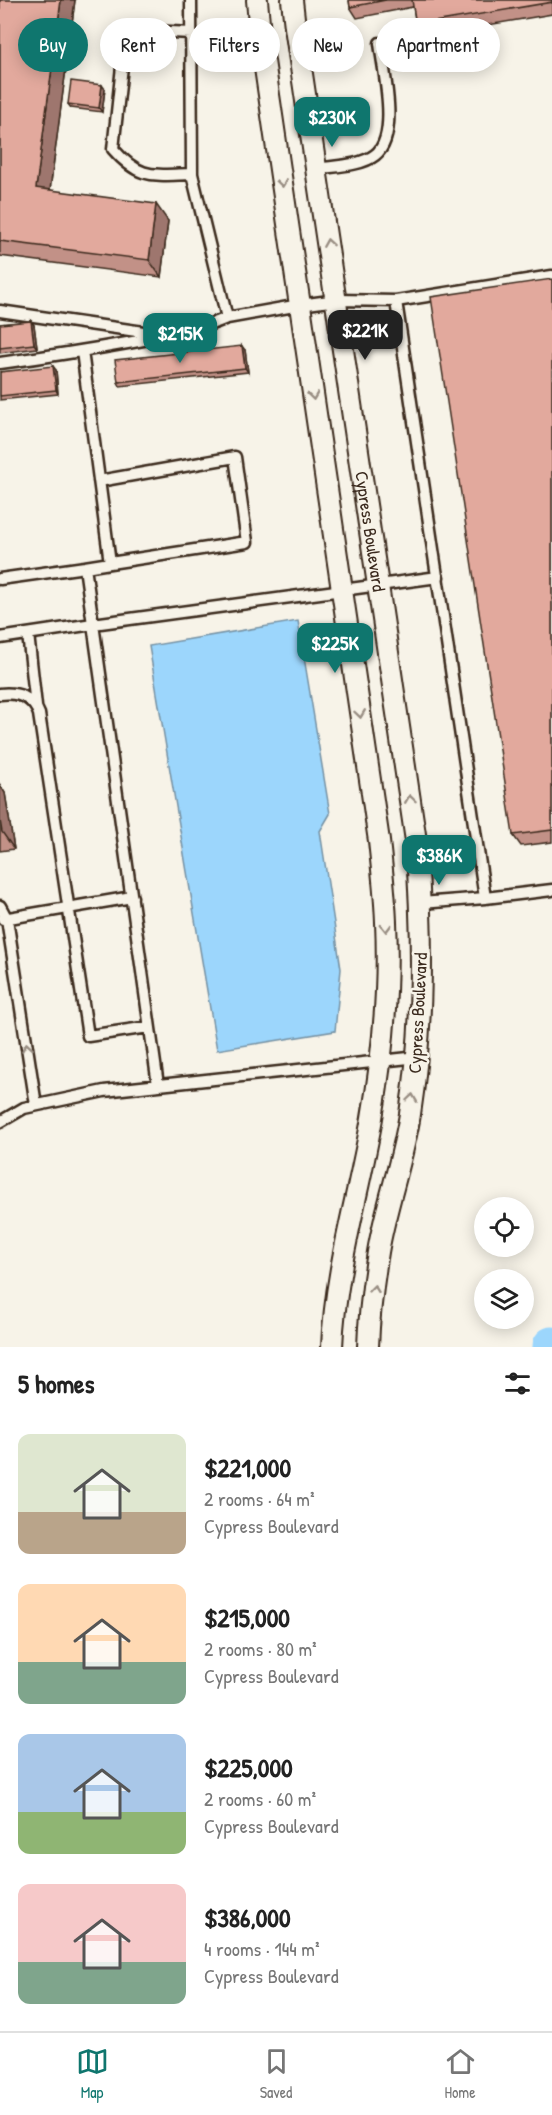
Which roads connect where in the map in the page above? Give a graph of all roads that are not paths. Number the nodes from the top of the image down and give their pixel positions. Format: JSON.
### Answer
{"nodes":[{"id":1,"x":191,"y":0,"type":"edge"},
{"id":2,"x":257,"y":0,"type":"edge"},
{"id":3,"x":292,"y":0,"type":"edge"},
{"id":4,"x":191,"y":18,"type":"edge"},
{"id":5,"x":189,"y":33,"type":"edge"},
{"id":6,"x":191,"y":72,"type":"edge"},
{"id":7,"x":383,"y":72,"type":"edge"},
{"id":8,"x":316,"y":169,"type":"junction"},
{"id":9,"x":192,"y":174,"type":"junction"},
{"id":10,"x":552,"y":276,"type":"edge"},
{"id":11,"x":337,"y":300,"type":"junction"},
{"id":12,"x":396,"y":301,"type":"junction"},
{"id":13,"x":300,"y":304,"type":"junction"},
{"id":14,"x":0,"y":311,"type":"edge"},
{"id":15,"x":227,"y":318,"type":"junction"},
{"id":16,"x":167,"y":336,"type":"junction"},
{"id":17,"x":82,"y":351,"type":"junction"},
{"id":18,"x":0,"y":363,"type":"edge"},
{"id":19,"x":99,"y":480,"type":"junction"},
{"id":20,"x":110,"y":563,"type":"junction"},
{"id":21,"x":85,"y":567,"type":"junction"},
{"id":22,"x":438,"y":577,"type":"junction"},
{"id":23,"x":0,"y":579,"type":"edge"},
{"id":24,"x":378,"y":584,"type":"junction"},
{"id":25,"x":342,"y":589,"type":"junction"},
{"id":26,"x":93,"y":624,"type":"junction"},
{"id":27,"x":28,"y":634,"type":"junction"},
{"id":28,"x":0,"y":638,"type":"edge"},
{"id":29,"x":0,"y":694,"type":"edge"},
{"id":30,"x":36,"y":706,"type":"junction"},
{"id":31,"x":552,"y":890,"type":"edge"},
{"id":32,"x":132,"y":897,"type":"junction"},
{"id":33,"x":485,"y":898,"type":"junction"},
{"id":34,"x":421,"y":903,"type":"junction"},
{"id":35,"x":0,"y":906,"type":"edge"},
{"id":36,"x":68,"y":908,"type":"junction"},
{"id":37,"x":4,"y":919,"type":"edge"},
{"id":38,"x":149,"y":1027,"type":"junction"},
{"id":39,"x":418,"y":1057,"type":"junction"},
{"id":40,"x":381,"y":1060,"type":"junction"},
{"id":41,"x":158,"y":1085,"type":"junction"},
{"id":42,"x":36,"y":1105,"type":"junction"},
{"id":43,"x":0,"y":1122,"type":"edge"},
{"id":44,"x":332,"y":1347,"type":"edge"},
{"id":45,"x":368,"y":1347,"type":"edge"}],
"edges":[{"from":1,"to":4,"type":"lane"},
{"from":2,"to":13,"type":"street","name":"Cypress Boulevard","one_way":true},
{"from":3,"to":8,"type":"street","name":"Cypress Boulevard"},
{"from":5,"to":9,"type":"lane"},
{"from":6,"to":9,"type":"lane"},
{"from":7,"to":8,"type":"lane"},
{"from":11,"to":8,"type":"street","name":"Cypress Boulevard","one_way":true},
{"from":9,"to":15,"type":"lane"},
{"from":10,"to":12,"type":"lane"},
{"from":11,"to":12,"type":"lane"},
{"from":11,"to":13,"type":"lane"},
{"from":11,"to":24,"type":"street","name":"Cypress Boulevard"},
{"from":12,"to":22,"type":"lane"},
{"from":13,"to":15,"type":"lane"},
{"from":13,"to":25,"type":"street","name":"Cypress Boulevard","one_way":true},
{"from":14,"to":16,"type":"lane"},
{"from":15,"to":16,"type":"lane"},
{"from":16,"to":17,"type":"lane"},
{"from":17,"to":18,"type":"lane"},
{"from":17,"to":19,"type":"lane"},
{"from":19,"to":20,"type":"lane"},
{"from":19,"to":20,"type":"lane"},
{"from":20,"to":21,"type":"lane"},
{"from":21,"to":23,"type":"lane"},
{"from":21,"to":26,"type":"lane"},
{"from":22,"to":24,"type":"lane"},
{"from":22,"to":33,"type":"lane"},
{"from":24,"to":25,"type":"lane"},
{"from":34,"to":24,"type":"street","name":"Cypress Boulevard","one_way":true},
{"from":25,"to":26,"type":"lane"},
{"from":25,"to":40,"type":"street","name":"Cypress Boulevard","one_way":true},
{"from":26,"to":27,"type":"lane"},
{"from":26,"to":32,"type":"lane"},
{"from":27,"to":28,"type":"lane"},
{"from":27,"to":30,"type":"lane"},
{"from":29,"to":30,"type":"lane"},
{"from":30,"to":36,"type":"lane"},
{"from":31,"to":33,"type":"lane"},
{"from":32,"to":36,"type":"lane"},
{"from":32,"to":38,"type":"lane"},
{"from":33,"to":34,"type":"lane"},
{"from":34,"to":39,"type":"street","name":"Cypress Boulevard"},
{"from":35,"to":37,"type":"lane"},
{"from":36,"to":37,"type":"lane"},
{"from":36,"to":38,"type":"lane"},
{"from":42,"to":37,"type":"lane","one_way":true},
{"from":38,"to":41,"type":"lane"},
{"from":39,"to":40,"type":"lane"},
{"from":45,"to":39,"type":"street","name":"Cypress Boulevard","one_way":true},
{"from":40,"to":41,"type":"lane"},
{"from":40,"to":44,"type":"street","name":"Cypress Boulevard"},
{"from":41,"to":42,"type":"lane"},
{"from":42,"to":43,"type":"lane"}]}
